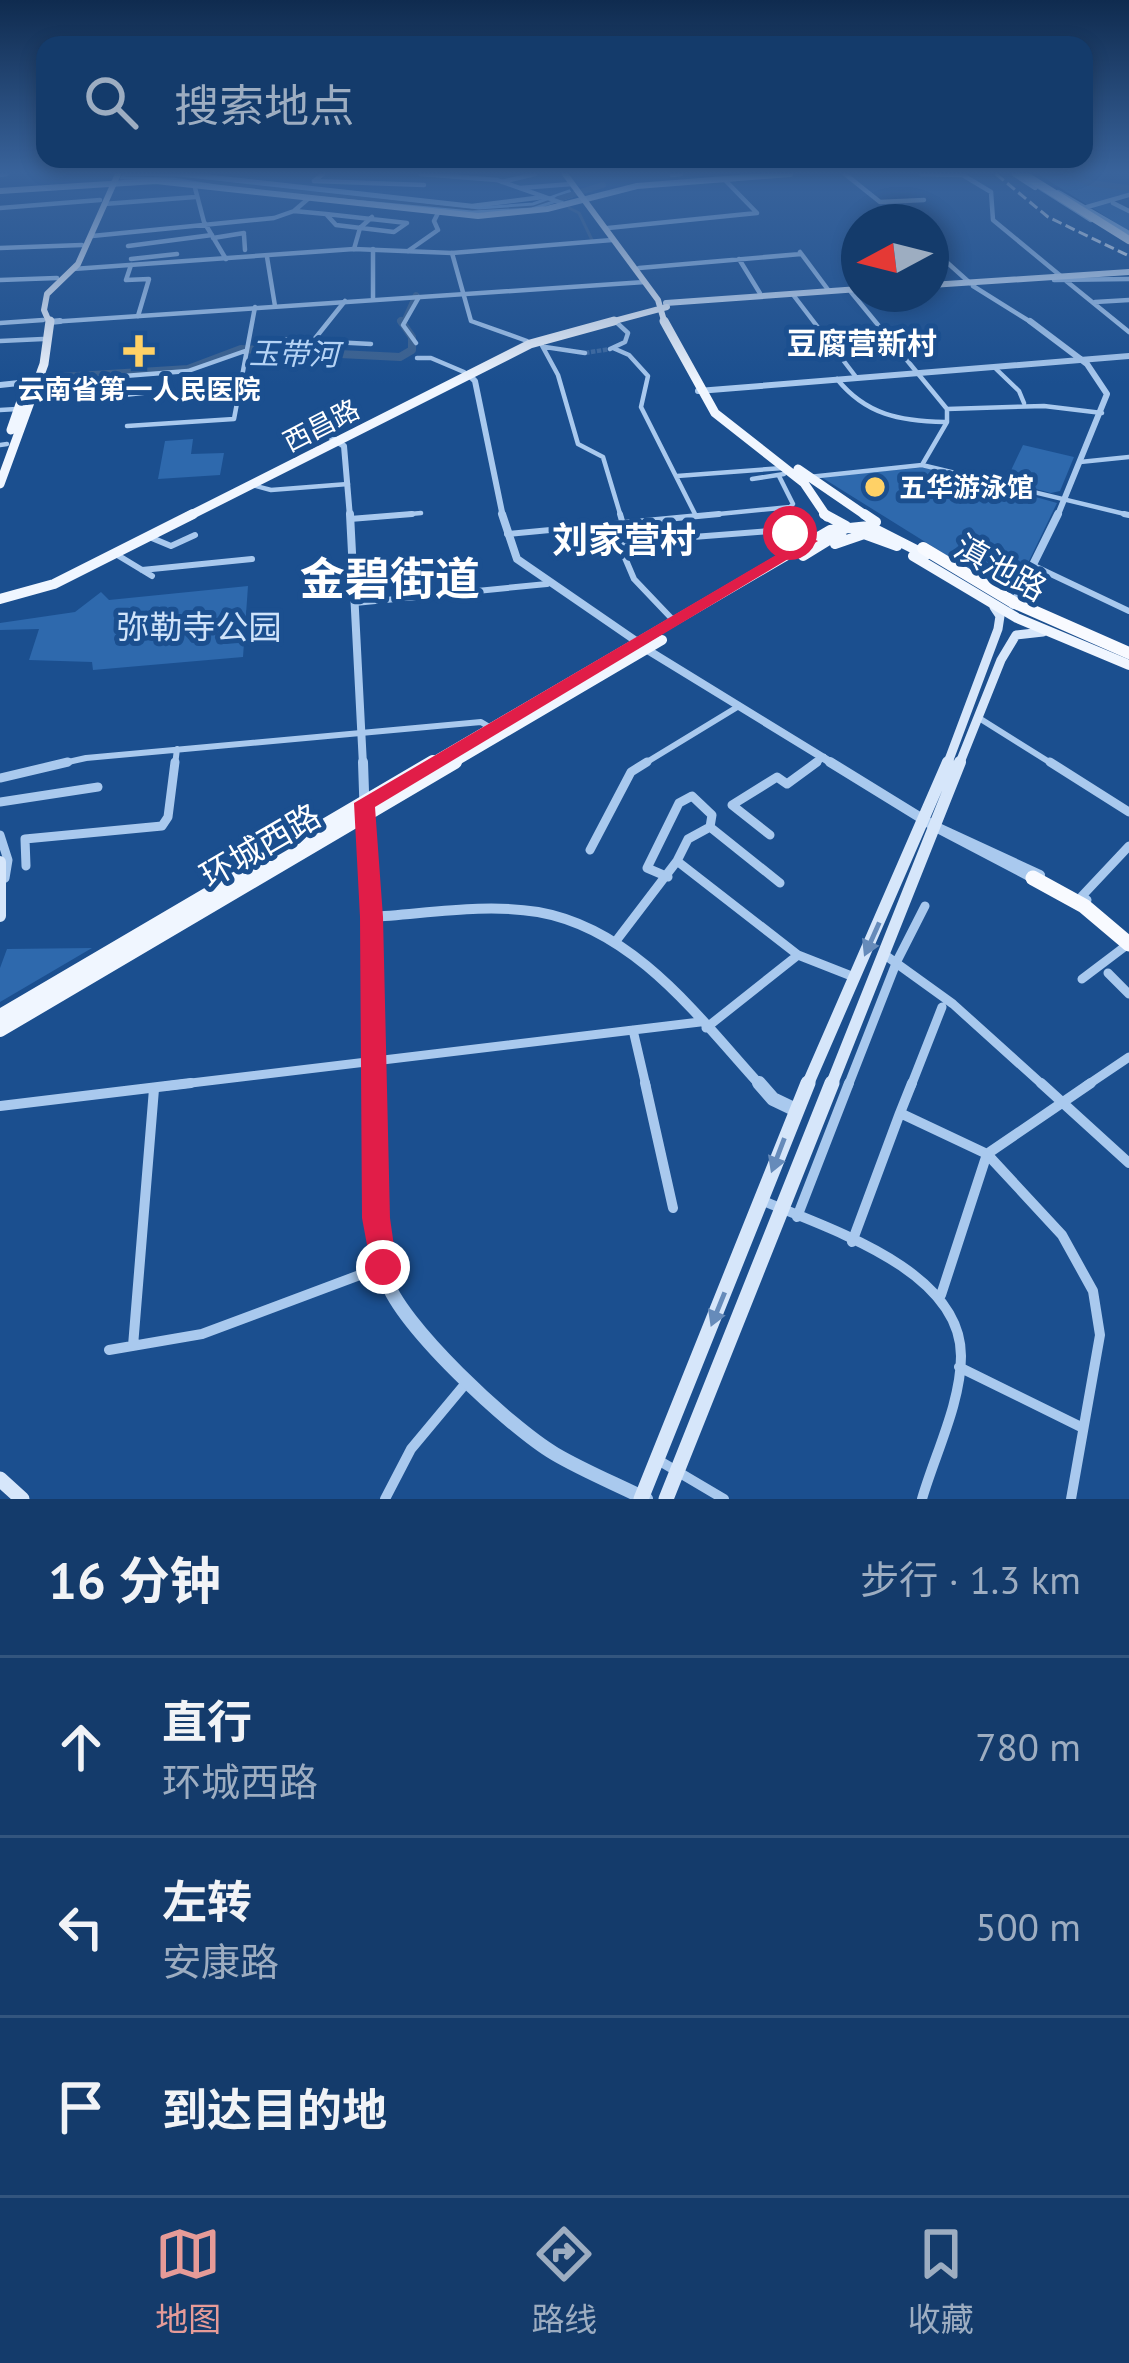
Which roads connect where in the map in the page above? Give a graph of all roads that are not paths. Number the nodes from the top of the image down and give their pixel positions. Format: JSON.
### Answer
{"nodes":[{"id":1,"x":87,"y":244,"type":"edge"},
{"id":2,"x":145,"y":244,"type":"edge"},
{"id":3,"x":216,"y":244,"type":"edge"},
{"id":4,"x":245,"y":244,"type":"edge"},
{"id":5,"x":355,"y":244,"type":"edge"},
{"id":6,"x":418,"y":244,"type":"edge"},
{"id":7,"x":568,"y":244,"type":"edge"},
{"id":8,"x":615,"y":244,"type":"edge"},
{"id":9,"x":620,"y":244,"type":"edge"},
{"id":10,"x":1020,"y":244,"type":"edge"},
{"id":11,"x":82,"y":245,"type":"joint"},
{"id":12,"x":128,"y":246,"type":"joint"},
{"id":13,"x":0,"y":248,"type":"edge"},
{"id":14,"x":354,"y":249,"type":"junction"},
{"id":15,"x":373,"y":249,"type":"junction"},
{"id":16,"x":245,"y":250,"type":"dead end"},
{"id":17,"x":408,"y":251,"type":"junction"},
{"id":18,"x":452,"y":253,"type":"junction"},
{"id":19,"x":177,"y":254,"type":"dead end"},
{"id":20,"x":267,"y":256,"type":"junction"},
{"id":21,"x":738,"y":257,"type":"junction"},
{"id":22,"x":226,"y":260,"type":"junction"},
{"id":23,"x":130,"y":263,"type":"junction"},
{"id":24,"x":949,"y":264,"type":"edge"},
{"id":25,"x":639,"y":268,"type":"junction"},
{"id":26,"x":73,"y":269,"type":"junction"},
{"id":27,"x":1129,"y":274,"type":"edge"},
{"id":28,"x":57,"y":278,"type":"junction"},
{"id":29,"x":1060,"y":279,"type":"junction"},
{"id":30,"x":0,"y":280,"type":"edge"},
{"id":31,"x":645,"y":282,"type":"junction"},
{"id":32,"x":971,"y":284,"type":"junction"},
{"id":33,"x":949,"y":285,"type":"edge"},
{"id":34,"x":829,"y":291,"type":"junction"},
{"id":35,"x":841,"y":291,"type":"edge"},
{"id":36,"x":841,"y":292,"type":"edge"},
{"id":37,"x":463,"y":294,"type":"junction"},
{"id":38,"x":761,"y":295,"type":"junction"},
{"id":39,"x":794,"y":296,"type":"junction"},
{"id":40,"x":415,"y":297,"type":"junction"},
{"id":41,"x":373,"y":299,"type":"junction"},
{"id":42,"x":1129,"y":300,"type":"edge"},
{"id":43,"x":345,"y":301,"type":"junction"},
{"id":44,"x":1093,"y":302,"type":"junction"},
{"id":45,"x":275,"y":306,"type":"junction"},
{"id":46,"x":664,"y":306,"type":"junction"},
{"id":47,"x":255,"y":307,"type":"junction"},
{"id":48,"x":872,"y":312,"type":"edge"},
{"id":49,"x":138,"y":316,"type":"junction"},
{"id":50,"x":614,"y":320,"type":"junction"},
{"id":51,"x":46,"y":321,"type":"junction"},
{"id":52,"x":0,"y":322,"type":"edge"},
{"id":53,"x":1127,"y":329,"type":"edge"},
{"id":54,"x":43,"y":339,"type":"junction"},
{"id":55,"x":275,"y":339,"type":"dead end"},
{"id":56,"x":0,"y":341,"type":"edge"},
{"id":57,"x":313,"y":341,"type":"junction"},
{"id":58,"x":537,"y":342,"type":"junction"},
{"id":59,"x":416,"y":343,"type":"dead end"},
{"id":60,"x":371,"y":344,"type":"dead end"},
{"id":61,"x":245,"y":349,"type":"junction"},
{"id":62,"x":585,"y":353,"type":"tunnel mouth"},
{"id":63,"x":1129,"y":356,"type":"edge"},
{"id":64,"x":417,"y":358,"type":"dead end"},
{"id":65,"x":1082,"y":360,"type":"junction"},
{"id":66,"x":35,"y":364,"type":"junction"},
{"id":67,"x":994,"y":367,"type":"junction"},
{"id":68,"x":920,"y":373,"type":"junction"},
{"id":69,"x":466,"y":374,"type":"junction"},
{"id":70,"x":94,"y":376,"type":"junction"},
{"id":71,"x":856,"y":377,"type":"junction"},
{"id":72,"x":837,"y":379,"type":"junction"},
{"id":73,"x":31,"y":383,"type":"junction"},
{"id":74,"x":0,"y":385,"type":"edge"},
{"id":75,"x":703,"y":391,"type":"junction"},
{"id":76,"x":151,"y":392,"type":"dead end"},
{"id":77,"x":28,"y":400,"type":"junction"},
{"id":78,"x":1024,"y":404,"type":"junction"},
{"id":79,"x":17,"y":409,"type":"junction"},
{"id":80,"x":947,"y":409,"type":"junction"},
{"id":81,"x":0,"y":410,"type":"edge"},
{"id":82,"x":1102,"y":413,"type":"junction"},
{"id":83,"x":946,"y":422,"type":"junction"},
{"id":84,"x":127,"y":426,"type":"dead end"},
{"id":85,"x":335,"y":439,"type":"junction"},
{"id":86,"x":4,"y":445,"type":"edge"},
{"id":87,"x":1129,"y":457,"type":"edge"},
{"id":88,"x":1080,"y":462,"type":"junction"},
{"id":89,"x":922,"y":465,"type":"junction"},
{"id":90,"x":0,"y":466,"type":"edge"},
{"id":91,"x":785,"y":471,"type":"junction"},
{"id":92,"x":677,"y":476,"type":"junction"},
{"id":93,"x":809,"y":477,"type":"junction"},
{"id":94,"x":752,"y":479,"type":"dead end"},
{"id":95,"x":0,"y":484,"type":"edge"},
{"id":96,"x":250,"y":484,"type":"junction"},
{"id":97,"x":348,"y":484,"type":"junction"},
{"id":98,"x":1064,"y":499,"type":"junction"},
{"id":99,"x":820,"y":505,"type":"junction"},
{"id":100,"x":421,"y":513,"type":"dead end"},
{"id":101,"x":1129,"y":514,"type":"edge"},
{"id":102,"x":696,"y":516,"type":"junction"},
{"id":103,"x":350,"y":519,"type":"junction"},
{"id":104,"x":831,"y":520,"type":"junction"},
{"id":105,"x":853,"y":520,"type":"junction"},
{"id":106,"x":622,"y":521,"type":"junction"},
{"id":107,"x":611,"y":525,"type":"junction"},
{"id":108,"x":507,"y":534,"type":"junction"},
{"id":109,"x":195,"y":535,"type":"dead end"},
{"id":110,"x":890,"y":535,"type":"junction"},
{"id":111,"x":147,"y":536,"type":"junction"},
{"id":112,"x":808,"y":542,"type":"junction"},
{"id":113,"x":616,"y":543,"type":"junction"},
{"id":114,"x":923,"y":550,"type":"junction"},
{"id":115,"x":114,"y":553,"type":"junction"},
{"id":116,"x":252,"y":559,"type":"dead end"},
{"id":117,"x":795,"y":560,"type":"junction"},
{"id":118,"x":1034,"y":566,"type":"junction"},
{"id":119,"x":142,"y":570,"type":"junction"},
{"id":120,"x":152,"y":576,"type":"dead end"},
{"id":121,"x":547,"y":584,"type":"junction"},
{"id":122,"x":0,"y":596,"type":"edge"},
{"id":123,"x":986,"y":601,"type":"junction"},
{"id":124,"x":355,"y":603,"type":"junction"},
{"id":125,"x":1012,"y":606,"type":"junction"},
{"id":126,"x":1129,"y":611,"type":"edge"},
{"id":127,"x":676,"y":622,"type":"junction"},
{"id":128,"x":996,"y":636,"type":"junction"},
{"id":129,"x":1064,"y":640,"type":"junction"},
{"id":130,"x":642,"y":646,"type":"junction"},
{"id":131,"x":1129,"y":658,"type":"edge"},
{"id":132,"x":1001,"y":660,"type":"junction"},
{"id":133,"x":741,"y":705,"type":"junction"},
{"id":134,"x":979,"y":718,"type":"junction"},
{"id":135,"x":492,"y":729,"type":"junction"},
{"id":136,"x":360,"y":732,"type":"junction"},
{"id":137,"x":177,"y":749,"type":"junction"},
{"id":138,"x":824,"y":757,"type":"junction"},
{"id":139,"x":0,"y":778,"type":"edge"},
{"id":140,"x":98,"y":787,"type":"dead end"},
{"id":141,"x":0,"y":802,"type":"edge"},
{"id":142,"x":365,"y":809,"type":"junction"},
{"id":143,"x":1129,"y":812,"type":"edge"},
{"id":144,"x":930,"y":823,"type":"junction"},
{"id":145,"x":710,"y":827,"type":"junction"},
{"id":146,"x":0,"y":835,"type":"edge"},
{"id":147,"x":770,"y":835,"type":"dead end"},
{"id":148,"x":1129,"y":846,"type":"edge"},
{"id":149,"x":590,"y":850,"type":"dead end"},
{"id":150,"x":977,"y":851,"type":"junction"},
{"id":151,"x":677,"y":861,"type":"junction"},
{"id":152,"x":0,"y":862,"type":"edge"},
{"id":153,"x":26,"y":866,"type":"dead end"},
{"id":154,"x":668,"y":877,"type":"junction"},
{"id":155,"x":1033,"y":878,"type":"joint"},
{"id":156,"x":780,"y":883,"type":"dead end"},
{"id":157,"x":2,"y":892,"type":"edge"},
{"id":158,"x":1082,"y":896,"type":"junction"},
{"id":159,"x":926,"y":906,"type":"dead end"},
{"id":160,"x":0,"y":916,"type":"edge"},
{"id":161,"x":371,"y":917,"type":"junction"},
{"id":162,"x":616,"y":941,"type":"junction"},
{"id":163,"x":1127,"y":946,"type":"edge"},
{"id":164,"x":798,"y":955,"type":"junction"},
{"id":165,"x":891,"y":958,"type":"junction"},
{"id":166,"x":1108,"y":973,"type":"dead end"},
{"id":167,"x":855,"y":978,"type":"junction"},
{"id":168,"x":1082,"y":979,"type":"dead end"},
{"id":169,"x":1129,"y":994,"type":"edge"},
{"id":170,"x":942,"y":1007,"type":"dead end"},
{"id":171,"x":0,"y":1016,"type":"edge"},
{"id":172,"x":703,"y":1025,"type":"junction"},
{"id":173,"x":0,"y":1030,"type":"edge"},
{"id":174,"x":633,"y":1030,"type":"junction"},
{"id":175,"x":1129,"y":1057,"type":"edge"},
{"id":176,"x":373,"y":1061,"type":"junction"},
{"id":177,"x":154,"y":1089,"type":"junction"},
{"id":178,"x":1063,"y":1104,"type":"junction"},
{"id":179,"x":0,"y":1106,"type":"edge"},
{"id":180,"x":796,"y":1110,"type":"junction"},
{"id":181,"x":900,"y":1113,"type":"junction"},
{"id":182,"x":987,"y":1154,"type":"junction"},
{"id":183,"x":1129,"y":1163,"type":"edge"},
{"id":184,"x":761,"y":1200,"type":"junction"},
{"id":185,"x":673,"y":1208,"type":"dead end"},
{"id":186,"x":790,"y":1214,"type":"junction"},
{"id":187,"x":851,"y":1242,"type":"junction"},
{"id":188,"x":383,"y":1267,"type":"junction"},
{"id":189,"x":940,"y":1295,"type":"junction"},
{"id":190,"x":134,"y":1346,"type":"junction"},
{"id":191,"x":109,"y":1350,"type":"dead end"},
{"id":192,"x":959,"y":1367,"type":"junction"},
{"id":193,"x":467,"y":1382,"type":"junction"},
{"id":194,"x":1082,"y":1428,"type":"junction"},
{"id":195,"x":658,"y":1460,"type":"junction"},
{"id":196,"x":677,"y":1471,"type":"junction"},
{"id":197,"x":0,"y":1479,"type":"edge"},
{"id":198,"x":643,"y":1498,"type":"edge"},
{"id":199,"x":22,"y":1499,"type":"edge"},
{"id":200,"x":385,"y":1499,"type":"edge"},
{"id":201,"x":665,"y":1499,"type":"edge"},
{"id":202,"x":724,"y":1499,"type":"edge"},
{"id":203,"x":922,"y":1499,"type":"edge"},
{"id":204,"x":1071,"y":1499,"type":"edge"}],
"edges":[{"from":1,"to":26,"type":"main road"},
{"from":2,"to":12,"type":"street"},
{"from":3,"to":22,"type":"street"},
{"from":4,"to":16,"type":"street"},
{"from":5,"to":14,"type":"street"},
{"from":6,"to":17,"type":"street"},
{"from":7,"to":18,"type":"street"},
{"from":8,"to":31,"type":"main road"},
{"from":9,"to":25,"type":"main road"},
{"from":10,"to":29,"type":"street"},
{"from":11,"to":13,"type":"street"},
{"from":11,"to":28,"type":"main road"},
{"from":12,"to":23,"type":"street"},
{"from":14,"to":15,"type":"street"},
{"from":14,"to":20,"type":"street"},
{"from":15,"to":17,"type":"street"},
{"from":15,"to":41,"type":"street"},
{"from":17,"to":18,"type":"street"},
{"from":18,"to":37,"type":"street"},
{"from":19,"to":23,"type":"street"},
{"from":20,"to":22,"type":"street"},
{"from":20,"to":45,"type":"street"},
{"from":21,"to":25,"type":"street"},
{"from":21,"to":34,"type":"street"},
{"from":21,"to":38,"type":"street"},
{"from":22,"to":23,"type":"street"},
{"from":23,"to":26,"type":"street"},
{"from":23,"to":49,"type":"street"},
{"from":24,"to":32,"type":"street"},
{"from":25,"to":46,"type":"main road"},
{"from":26,"to":51,"type":"main road"},
{"from":27,"to":29,"type":"main road"},
{"from":28,"to":30,"type":"street"},
{"from":28,"to":51,"type":"main road"},
{"from":29,"to":32,"type":"main road"},
{"from":29,"to":44,"type":"street"},
{"from":31,"to":37,"type":"street"},
{"from":31,"to":46,"type":"main road"},
{"from":32,"to":33,"type":"main road"},
{"from":32,"to":65,"type":"street"},
{"from":34,"to":35,"type":"main road"},
{"from":34,"to":38,"type":"main road"},
{"from":36,"to":39,"type":"main road"},
{"from":37,"to":40,"type":"street"},
{"from":37,"to":58,"type":"street"},
{"from":38,"to":46,"type":"main road"},
{"from":39,"to":46,"type":"main road"},
{"from":39,"to":71,"type":"street"},
{"from":40,"to":41,"type":"street"},
{"from":40,"to":59,"type":"street"},
{"from":41,"to":43,"type":"street"},
{"from":42,"to":44,"type":"street"},
{"from":43,"to":45,"type":"street"},
{"from":43,"to":57,"type":"street"},
{"from":44,"to":53,"type":"street"},
{"from":45,"to":47,"type":"street"},
{"from":46,"to":50,"type":"main road","name":"西昌路"},
{"from":46,"to":58,"type":"main road","name":"西昌路"},
{"from":46,"to":75,"type":"main road"},
{"from":47,"to":49,"type":"street"},
{"from":47,"to":61,"type":"street"},
{"from":48,"to":68,"type":"street"},
{"from":49,"to":51,"type":"street"},
{"from":50,"to":58,"type":"main road","name":"西昌路"},
{"from":50,"to":92,"type":"street"},
{"from":51,"to":52,"type":"street"},
{"from":51,"to":54,"type":"main road"},
{"from":51,"to":73,"type":"main road"},
{"from":54,"to":56,"type":"street"},
{"from":54,"to":66,"type":"main road"},
{"from":55,"to":57,"type":"street"},
{"from":57,"to":60,"type":"street"},
{"from":58,"to":62,"type":"street"},
{"from":58,"to":69,"type":"main road","name":"西昌路"},
{"from":58,"to":106,"type":"street"},
{"from":61,"to":70,"type":"street"},
{"from":61,"to":84,"type":"street"},
{"from":63,"to":65,"type":"street"},
{"from":64,"to":69,"type":"street"},
{"from":65,"to":67,"type":"street"},
{"from":65,"to":82,"type":"street"},
{"from":66,"to":73,"type":"main road"},
{"from":66,"to":77,"type":"main road"},
{"from":67,"to":68,"type":"street"},
{"from":67,"to":78,"type":"street"},
{"from":68,"to":71,"type":"street"},
{"from":68,"to":80,"type":"street"},
{"from":69,"to":85,"type":"main road","name":"西昌路"},
{"from":69,"to":108,"type":"street"},
{"from":70,"to":73,"type":"street"},
{"from":70,"to":76,"type":"street"},
{"from":71,"to":72,"type":"street"},
{"from":72,"to":75,"type":"street"},
{"from":72,"to":83,"type":"street"},
{"from":73,"to":74,"type":"street"},
{"from":73,"to":77,"type":"main road"},
{"from":73,"to":79,"type":"main road"},
{"from":75,"to":91,"type":"main road"},
{"from":77,"to":95,"type":"main road"},
{"from":78,"to":80,"type":"street"},
{"from":78,"to":82,"type":"street"},
{"from":79,"to":81,"type":"street"},
{"from":79,"to":86,"type":"main road"},
{"from":80,"to":83,"type":"street"},
{"from":82,"to":88,"type":"street"},
{"from":83,"to":89,"type":"street"},
{"from":85,"to":96,"type":"main road","name":"西昌路"},
{"from":85,"to":97,"type":"street"},
{"from":85,"to":122,"type":"main road","name":"西昌路"},
{"from":86,"to":90,"type":"main road"},
{"from":87,"to":88,"type":"street"},
{"from":88,"to":98,"type":"street"},
{"from":89,"to":93,"type":"street"},
{"from":89,"to":98,"type":"street"},
{"from":91,"to":92,"type":"street"},
{"from":91,"to":93,"type":"main road","name":"滇池路"},
{"from":91,"to":94,"type":"street"},
{"from":91,"to":99,"type":"main road"},
{"from":91,"to":102,"type":"street"},
{"from":92,"to":102,"type":"street"},
{"from":93,"to":105,"type":"main road","name":"滇池路"},
{"from":96,"to":97,"type":"street"},
{"from":96,"to":111,"type":"main road","name":"西昌路"},
{"from":97,"to":103,"type":"street"},
{"from":98,"to":101,"type":"street"},
{"from":98,"to":118,"type":"street"},
{"from":99,"to":104,"type":"main road"},
{"from":99,"to":112,"type":"main road"},
{"from":100,"to":103,"type":"street"},
{"from":102,"to":106,"type":"street"},
{"from":103,"to":124,"type":"street"},
{"from":104,"to":105,"type":"main road","name":"滇池路"},
{"from":104,"to":105,"type":"main road","name":"滇池路"},
{"from":105,"to":110,"type":"main road","name":"滇池路"},
{"from":105,"to":110,"type":"main road","name":"滇池路"},
{"from":105,"to":112,"type":"main road","name":"环城西路"},
{"from":105,"to":117,"type":"main road","name":"环城西路"},
{"from":106,"to":107,"type":"street"},
{"from":107,"to":108,"type":"street"},
{"from":107,"to":113,"type":"street"},
{"from":108,"to":121,"type":"street"},
{"from":109,"to":111,"type":"street"},
{"from":110,"to":114,"type":"main road"},
{"from":110,"to":117,"type":"main road"},
{"from":110,"to":123,"type":"main road","name":"滇池路"},
{"from":111,"to":115,"type":"main road","name":"西昌路"},
{"from":112,"to":113,"type":"street"},
{"from":112,"to":127,"type":"main road","name":"环城西路"},
{"from":113,"to":127,"type":"street"},
{"from":114,"to":125,"type":"main road","name":"滇池路"},
{"from":114,"to":131,"type":"highway"},
{"from":115,"to":119,"type":"street"},
{"from":115,"to":122,"type":"main road","name":"西昌路"},
{"from":116,"to":119,"type":"street"},
{"from":117,"to":130,"type":"main road","name":"环城西路"},
{"from":118,"to":125,"type":"street"},
{"from":118,"to":126,"type":"street"},
{"from":119,"to":120,"type":"street"},
{"from":121,"to":124,"type":"street"},
{"from":121,"to":130,"type":"street"},
{"from":123,"to":128,"type":"main road"},
{"from":123,"to":129,"type":"main road","name":"滇池路"},
{"from":124,"to":136,"type":"street"},
{"from":125,"to":131,"type":"main road","name":"滇池路"},
{"from":127,"to":130,"type":"main road","name":"环城西路"},
{"from":128,"to":132,"type":"main road"},
{"from":128,"to":144,"type":"main road"},
{"from":129,"to":131,"type":"main road","name":"滇池路"},
{"from":129,"to":132,"type":"main road"},
{"from":130,"to":133,"type":"street"},
{"from":130,"to":135,"type":"main road","name":"环城西路"},
{"from":130,"to":142,"type":"main road","name":"环城西路"},
{"from":132,"to":134,"type":"main road"},
{"from":133,"to":138,"type":"street"},
{"from":133,"to":149,"type":"street"},
{"from":134,"to":143,"type":"street"},
{"from":134,"to":144,"type":"main road"},
{"from":135,"to":136,"type":"street"},
{"from":135,"to":142,"type":"main road","name":"环城西路"},
{"from":136,"to":137,"type":"street"},
{"from":136,"to":142,"type":"street"},
{"from":137,"to":139,"type":"street"},
{"from":137,"to":153,"type":"street"},
{"from":138,"to":144,"type":"street"},
{"from":138,"to":147,"type":"street"},
{"from":140,"to":141,"type":"street"},
{"from":142,"to":161,"type":"street"},
{"from":142,"to":171,"type":"main road","name":"环城西路"},
{"from":142,"to":173,"type":"main road","name":"环城西路"},
{"from":144,"to":150,"type":"street"},
{"from":144,"to":158,"type":"street"},
{"from":144,"to":165,"type":"main road"},
{"from":144,"to":167,"type":"main road","one_way":true},
{"from":145,"to":151,"type":"street"},
{"from":145,"to":154,"type":"street"},
{"from":145,"to":156,"type":"street"},
{"from":146,"to":157,"type":"street"},
{"from":148,"to":158,"type":"street"},
{"from":150,"to":155,"type":"street"},
{"from":150,"to":163,"type":"street"},
{"from":151,"to":154,"type":"street"},
{"from":151,"to":164,"type":"street"},
{"from":152,"to":157,"type":"main road"},
{"from":154,"to":162,"type":"street"},
{"from":155,"to":163,"type":"highway"},
{"from":157,"to":160,"type":"main road"},
{"from":158,"to":163,"type":"street"},
{"from":159,"to":165,"type":"street"},
{"from":161,"to":162,"type":"street"},
{"from":161,"to":176,"type":"street"},
{"from":162,"to":172,"type":"street"},
{"from":163,"to":168,"type":"street"},
{"from":164,"to":167,"type":"street"},
{"from":164,"to":172,"type":"street"},
{"from":165,"to":178,"type":"street"},
{"from":165,"to":186,"type":"main road"},
{"from":166,"to":169,"type":"street"},
{"from":167,"to":180,"type":"main road"},
{"from":170,"to":181,"type":"street"},
{"from":172,"to":174,"type":"street"},
{"from":172,"to":180,"type":"street"},
{"from":174,"to":176,"type":"street"},
{"from":174,"to":185,"type":"street"},
{"from":175,"to":178,"type":"street"},
{"from":176,"to":177,"type":"street"},
{"from":176,"to":188,"type":"street"},
{"from":177,"to":179,"type":"street"},
{"from":177,"to":190,"type":"street"},
{"from":178,"to":182,"type":"street"},
{"from":178,"to":183,"type":"street"},
{"from":180,"to":184,"type":"main road","one_way":true},
{"from":181,"to":182,"type":"street"},
{"from":181,"to":187,"type":"street"},
{"from":182,"to":189,"type":"street"},
{"from":182,"to":194,"type":"street"},
{"from":184,"to":186,"type":"street"},
{"from":184,"to":195,"type":"main road","one_way":true},
{"from":186,"to":187,"type":"street"},
{"from":186,"to":196,"type":"main road"},
{"from":187,"to":189,"type":"street"},
{"from":188,"to":190,"type":"street"},
{"from":188,"to":193,"type":"street"},
{"from":189,"to":192,"type":"street"},
{"from":190,"to":191,"type":"street"},
{"from":192,"to":194,"type":"street"},
{"from":192,"to":203,"type":"street"},
{"from":193,"to":198,"type":"street"},
{"from":193,"to":200,"type":"street"},
{"from":194,"to":204,"type":"street"},
{"from":195,"to":196,"type":"street"},
{"from":195,"to":198,"type":"main road"},
{"from":196,"to":201,"type":"main road"},
{"from":196,"to":202,"type":"street"},
{"from":197,"to":199,"type":"main road"}]}
